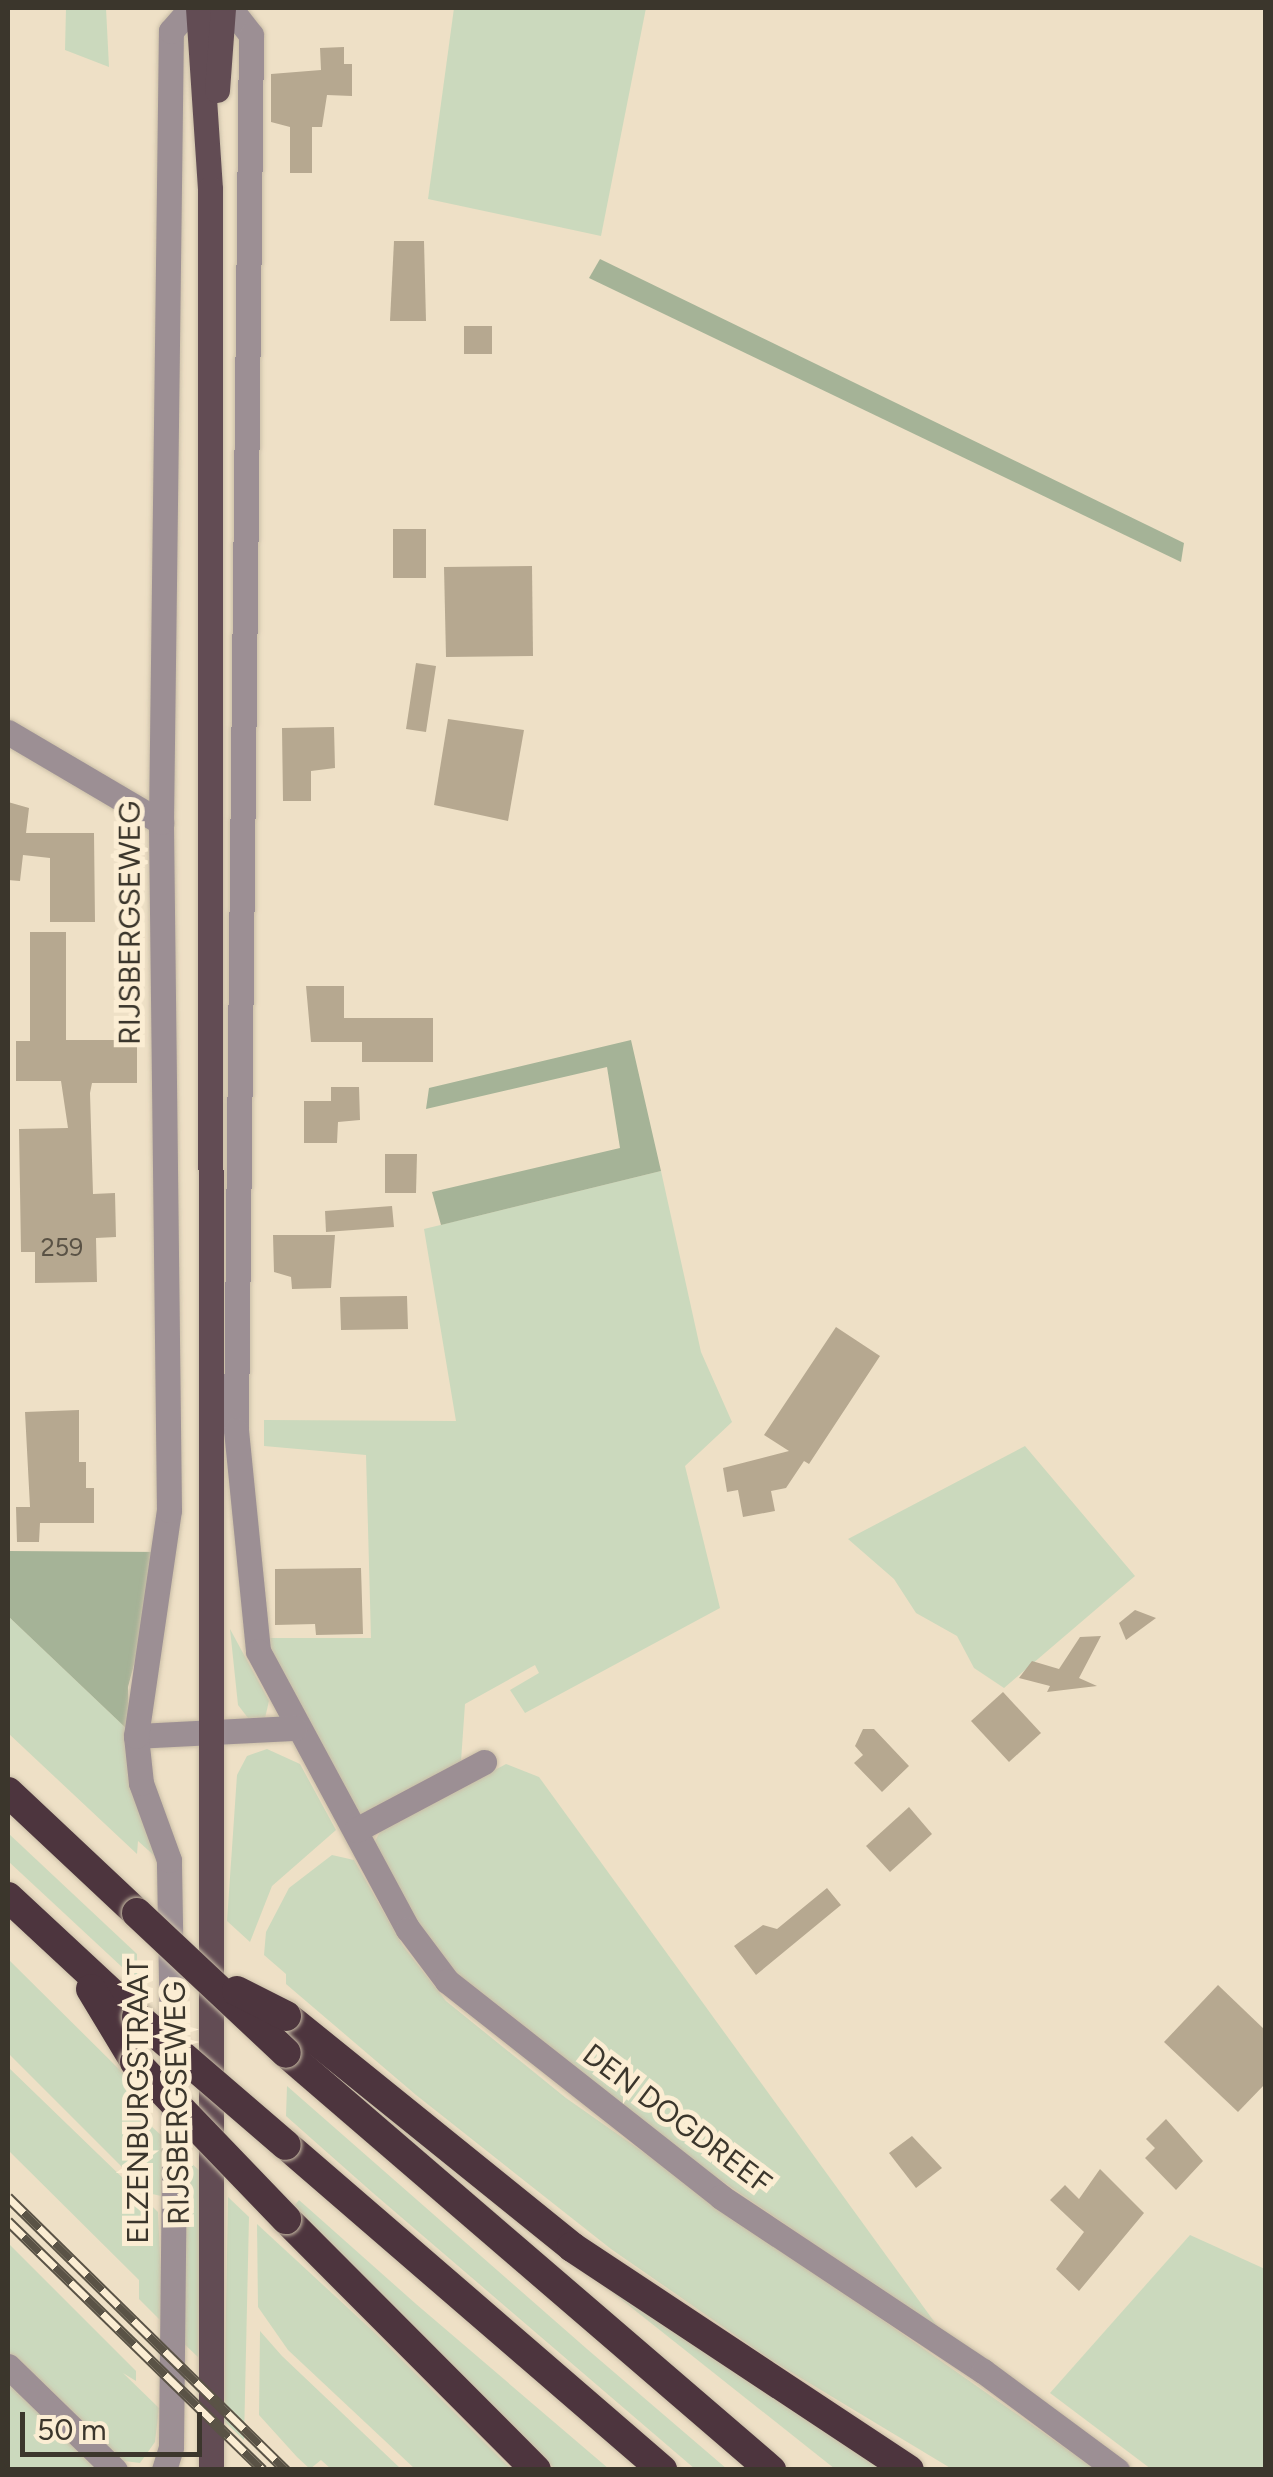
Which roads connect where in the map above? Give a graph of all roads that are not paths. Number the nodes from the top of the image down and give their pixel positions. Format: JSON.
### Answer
{"nodes":[{"id":1,"x":195,"y":8,"type":"edge"},
{"id":2,"x":226,"y":8,"type":"edge"},
{"id":3,"x":210,"y":189,"type":"junction"},
{"id":4,"x":8,"y":732,"type":"edge"},
{"id":5,"x":161,"y":822,"type":"junction"},
{"id":6,"x":295,"y":1728,"type":"junction"},
{"id":7,"x":136,"y":1736,"type":"junction"},
{"id":8,"x":211,"y":1736,"type":"junction"},
{"id":9,"x":484,"y":1762,"type":"dead end"},
{"id":10,"x":8,"y":1792,"type":"edge"},
{"id":11,"x":356,"y":1830,"type":"junction"},
{"id":12,"x":8,"y":1897,"type":"edge"},
{"id":13,"x":74,"y":1960,"type":"junction"},
{"id":14,"x":208,"y":1976,"type":"junction"},
{"id":15,"x":8,"y":2366,"type":"edge"},
{"id":16,"x":115,"y":2470,"type":"edge"},
{"id":17,"x":164,"y":2470,"type":"edge"},
{"id":18,"x":210,"y":2470,"type":"edge"},
{"id":19,"x":536,"y":2470,"type":"edge"},
{"id":20,"x":662,"y":2470,"type":"edge"},
{"id":21,"x":772,"y":2470,"type":"edge"},
{"id":22,"x":910,"y":2470,"type":"edge"},
{"id":23,"x":1117,"y":2470,"type":"edge"}],
"edges":[{"from":1,"to":3,"type":"main road","name":"RIJSBERGSEWEG"},
{"from":1,"to":5,"type":"street","name":"RIJSBERGSEWEG"},
{"from":2,"to":3,"type":"main road","name":"RIJSBERGSEWEG"},
{"from":2,"to":6,"type":"street"},
{"from":3,"to":8,"type":"main road","name":"RIJSBERGSEWEG"},
{"from":4,"to":5,"type":"street"},
{"from":5,"to":7,"type":"street","name":"RIJSBERGSEWEG"},
{"from":6,"to":8,"type":"street"},
{"from":6,"to":11,"type":"street","name":"DEN DOGDREEF"},
{"from":7,"to":8,"type":"street"},
{"from":7,"to":17,"type":"street","name":"ELZENBURGSTRAAT"},
{"from":8,"to":18,"type":"main road","name":"RIJSBERGSEWEG"},
{"from":9,"to":11,"type":"street"},
{"from":10,"to":14,"type":"highway","bridge":true},
{"from":11,"to":23,"type":"street","name":"DEN DOGDREEF"},
{"from":12,"to":13,"type":"highway"},
{"from":13,"to":19,"type":"highway","bridge":true},
{"from":13,"to":20,"type":"highway","bridge":true},
{"from":14,"to":21,"type":"highway","bridge":true},
{"from":14,"to":22,"type":"highway","bridge":true},
{"from":15,"to":16,"type":"street"}]}
